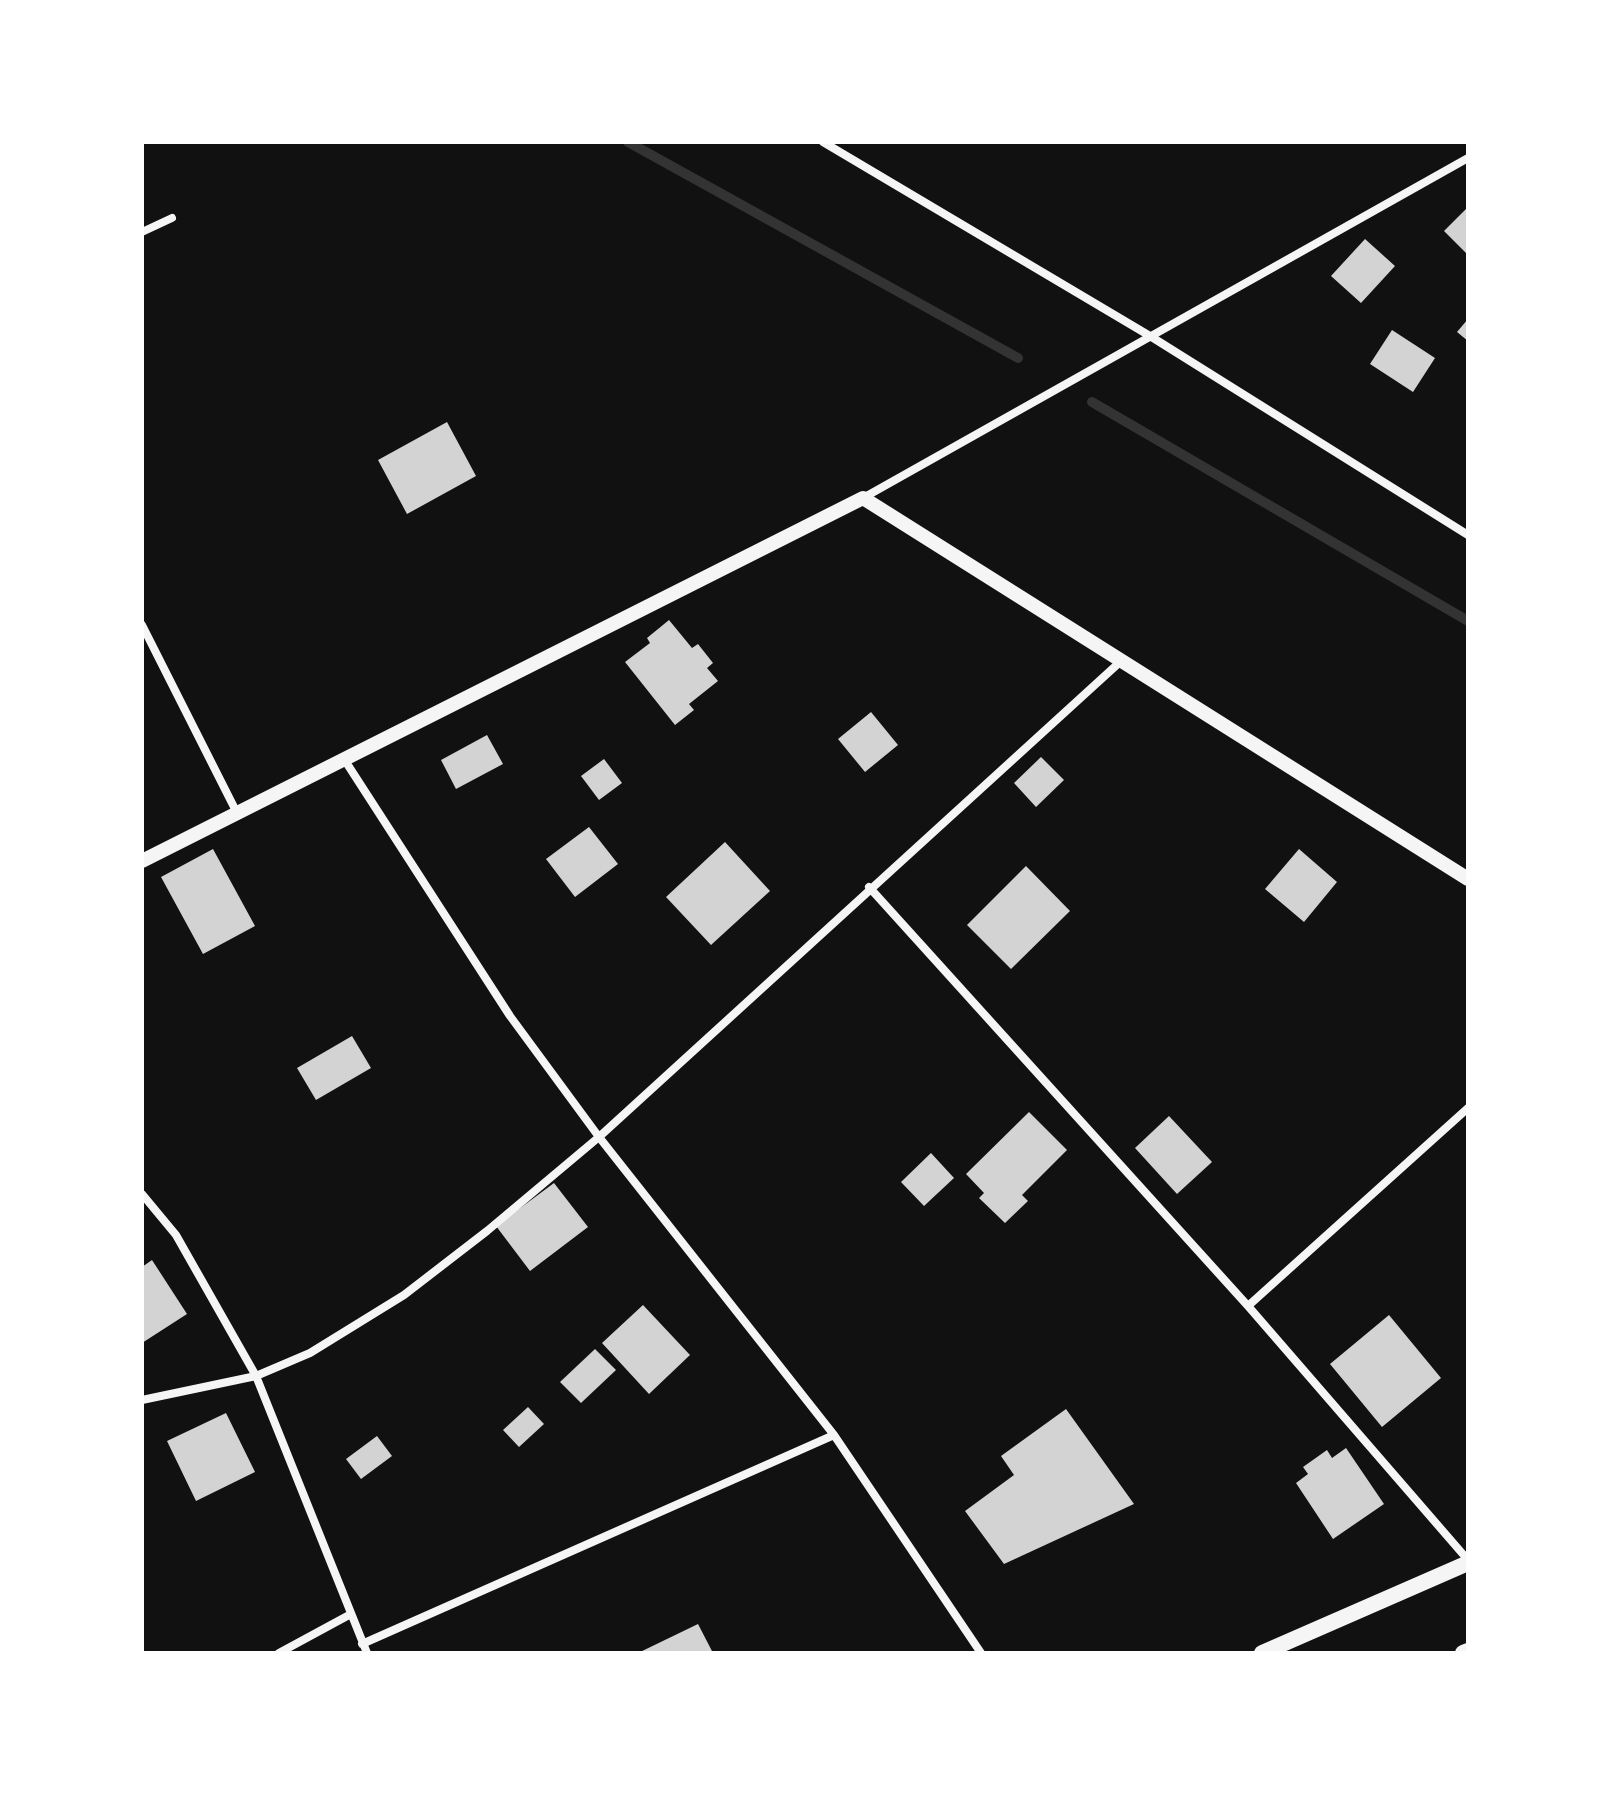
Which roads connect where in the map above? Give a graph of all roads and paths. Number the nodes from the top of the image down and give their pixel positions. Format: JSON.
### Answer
{"nodes":[{"id":1,"x":823,"y":142,"type":"edge"},
{"id":2,"x":1468,"y":158,"type":"edge"},
{"id":3,"x":172,"y":218,"type":"dead end"},
{"id":4,"x":142,"y":232,"type":"edge"},
{"id":5,"x":1150,"y":336,"type":"junction"},
{"id":6,"x":863,"y":498,"type":"junction"},
{"id":7,"x":1468,"y":535,"type":"edge"},
{"id":8,"x":142,"y":625,"type":"edge"},
{"id":9,"x":1120,"y":662,"type":"junction"},
{"id":10,"x":344,"y":759,"type":"junction"},
{"id":11,"x":237,"y":813,"type":"junction"},
{"id":12,"x":142,"y":861,"type":"edge"},
{"id":13,"x":1468,"y":879,"type":"edge"},
{"id":14,"x":869,"y":887,"type":"junction"},
{"id":15,"x":1468,"y":1108,"type":"edge"},
{"id":16,"x":599,"y":1137,"type":"junction"},
{"id":17,"x":142,"y":1194,"type":"edge"},
{"id":18,"x":1248,"y":1306,"type":"junction"},
{"id":19,"x":256,"y":1376,"type":"junction"},
{"id":20,"x":142,"y":1400,"type":"edge"},
{"id":21,"x":834,"y":1435,"type":"junction"},
{"id":22,"x":1468,"y":1561,"type":"edge"},
{"id":23,"x":351,"y":1614,"type":"junction"},
{"id":24,"x":362,"y":1644,"type":"junction"},
{"id":25,"x":279,"y":1653,"type":"edge"},
{"id":26,"x":367,"y":1653,"type":"edge"},
{"id":27,"x":981,"y":1653,"type":"edge"},
{"id":28,"x":1262,"y":1653,"type":"edge"}],
"edges":[{"from":1,"to":5,"type":"street"},
{"from":2,"to":5,"type":"street"},
{"from":3,"to":4,"type":"street"},
{"from":5,"to":6,"type":"street"},
{"from":5,"to":7,"type":"street"},
{"from":6,"to":9,"type":"street"},
{"from":6,"to":10,"type":"street"},
{"from":8,"to":11,"type":"street"},
{"from":9,"to":13,"type":"street"},
{"from":9,"to":14,"type":"street"},
{"from":10,"to":11,"type":"street"},
{"from":10,"to":16,"type":"street"},
{"from":11,"to":12,"type":"street"},
{"from":14,"to":16,"type":"street"},
{"from":14,"to":18,"type":"street"},
{"from":15,"to":18,"type":"street"},
{"from":16,"to":19,"type":"street"},
{"from":16,"to":21,"type":"street"},
{"from":17,"to":19,"type":"street"},
{"from":18,"to":22,"type":"street"},
{"from":19,"to":20,"type":"street"},
{"from":19,"to":23,"type":"street"},
{"from":21,"to":24,"type":"street"},
{"from":21,"to":27,"type":"street"},
{"from":22,"to":28,"type":"main road"},
{"from":23,"to":24,"type":"street"},
{"from":23,"to":25,"type":"street"},
{"from":24,"to":26,"type":"street"}]}
